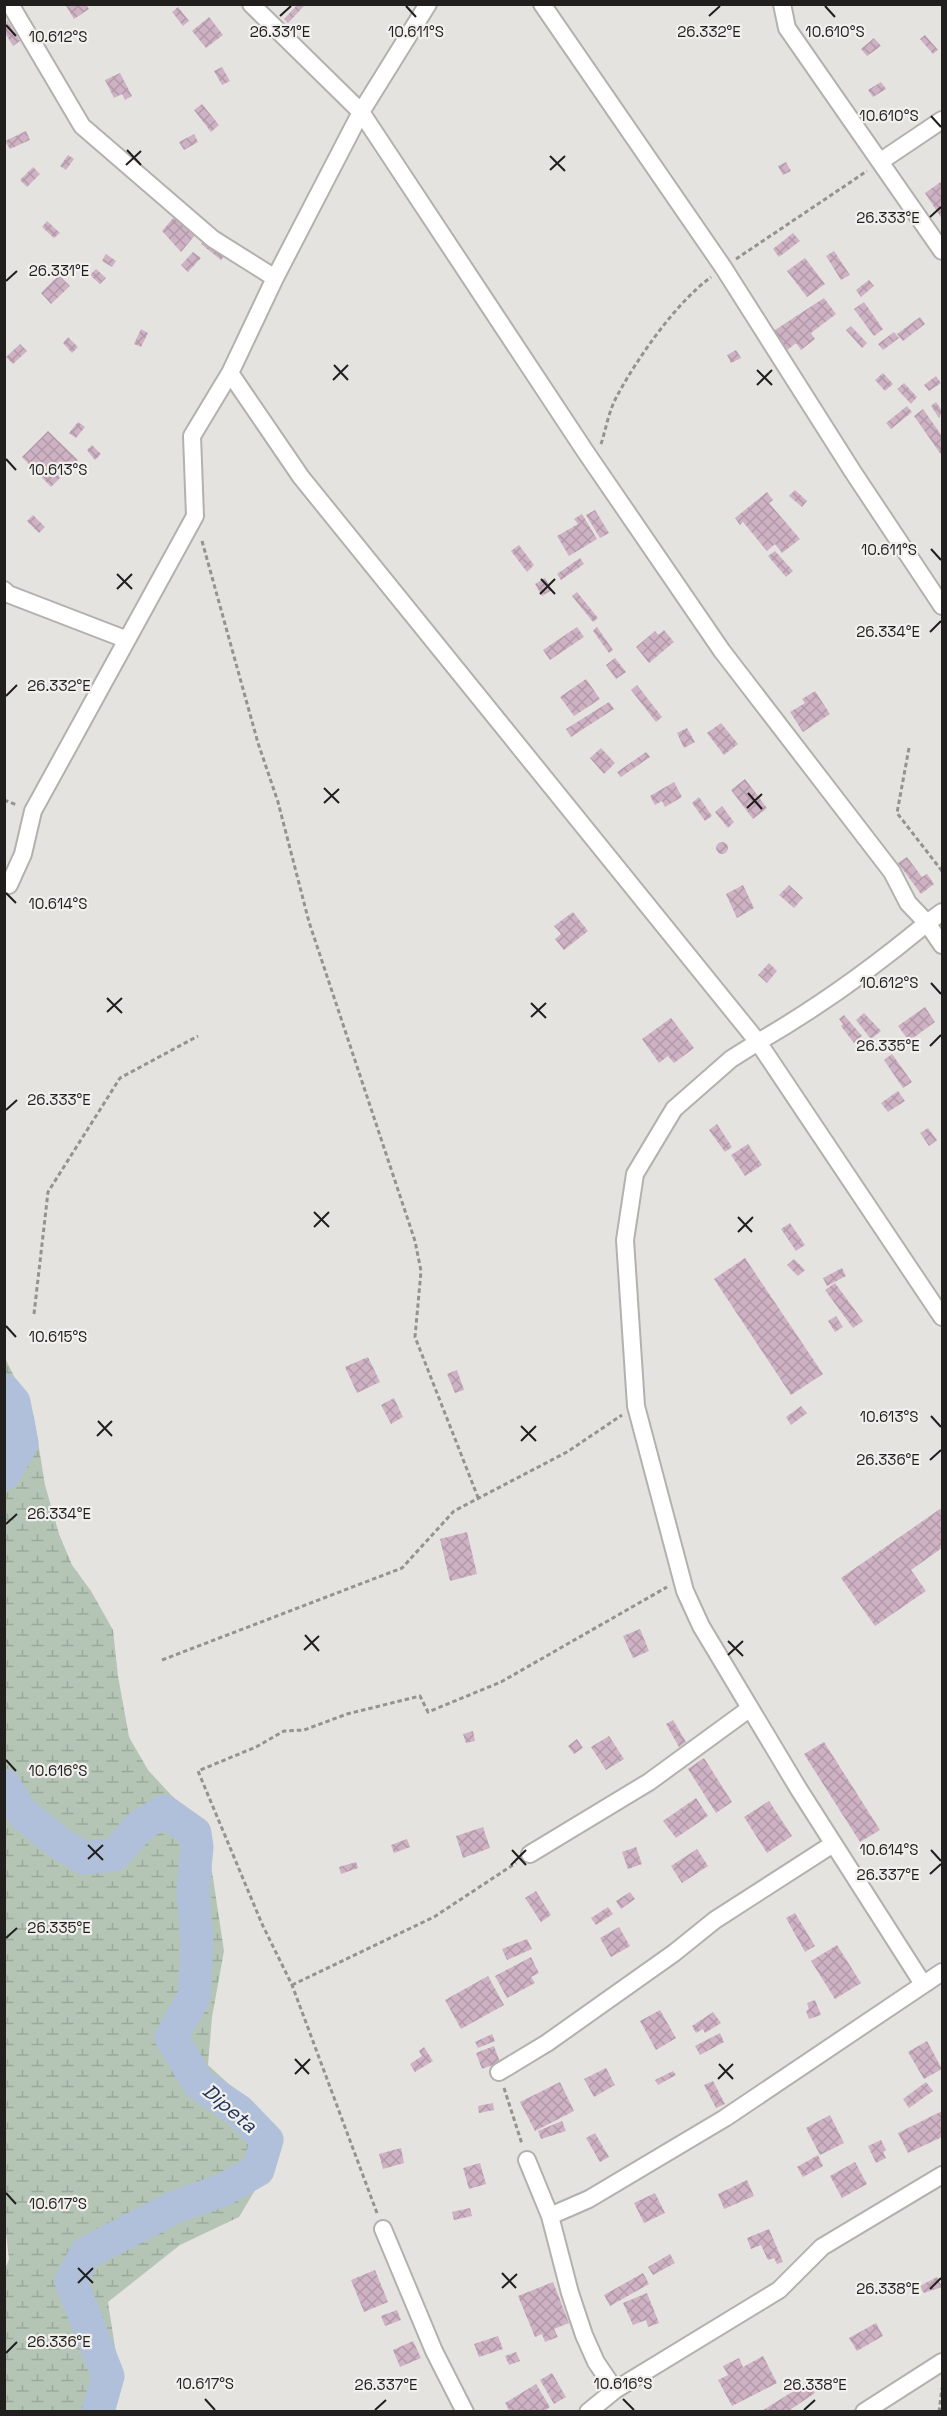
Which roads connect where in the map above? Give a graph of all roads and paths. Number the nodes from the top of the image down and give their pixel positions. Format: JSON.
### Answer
{"nodes":[{"id":1,"x":9,"y":4,"type":"edge"},
{"id":2,"x":251,"y":4,"type":"edge"},
{"id":3,"x":428,"y":4,"type":"edge"},
{"id":4,"x":542,"y":4,"type":"edge"},
{"id":5,"x":782,"y":4,"type":"edge"},
{"id":6,"x":362,"y":112,"type":"junction"},
{"id":7,"x":942,"y":120,"type":"edge"},
{"id":8,"x":881,"y":161,"type":"junction"},
{"id":9,"x":942,"y":251,"type":"edge"},
{"id":10,"x":723,"y":267,"type":"junction"},
{"id":11,"x":275,"y":279,"type":"junction"},
{"id":12,"x":230,"y":373,"type":"junction"},
{"id":13,"x":594,"y":465,"type":"junction"},
{"id":14,"x":195,"y":516,"type":"junction"},
{"id":15,"x":4,"y":590,"type":"edge"},
{"id":16,"x":942,"y":606,"type":"edge"},
{"id":17,"x":125,"y":639,"type":"junction"},
{"id":18,"x":909,"y":748,"type":"dead end"},
{"id":19,"x":942,"y":871,"type":"edge"},
{"id":20,"x":9,"y":885,"type":"dead end"},
{"id":21,"x":942,"y":912,"type":"edge"},
{"id":22,"x":927,"y":922,"type":"junction"},
{"id":23,"x":942,"y":945,"type":"edge"},
{"id":24,"x":198,"y":1036,"type":"dead end"},
{"id":25,"x":758,"y":1042,"type":"junction"},
{"id":26,"x":34,"y":1314,"type":"dead end"},
{"id":27,"x":942,"y":1317,"type":"edge"},
{"id":28,"x":636,"y":1406,"type":"junction"},
{"id":29,"x":479,"y":1500,"type":"junction"},
{"id":30,"x":682,"y":1578,"type":"junction"},
{"id":31,"x":162,"y":1660,"type":"dead end"},
{"id":32,"x":749,"y":1709,"type":"junction"},
{"id":33,"x":833,"y":1844,"type":"junction"},
{"id":34,"x":530,"y":1854,"type":"joint"},
{"id":35,"x":942,"y":1972,"type":"edge"},
{"id":36,"x":923,"y":1984,"type":"junction"},
{"id":37,"x":292,"y":1985,"type":"junction"},
{"id":38,"x":499,"y":2072,"type":"joint"},
{"id":39,"x":527,"y":2160,"type":"joint"},
{"id":40,"x":942,"y":2175,"type":"edge"},
{"id":41,"x":550,"y":2216,"type":"junction"},
{"id":42,"x":383,"y":2229,"type":"joint"},
{"id":43,"x":942,"y":2362,"type":"edge"},
{"id":44,"x":942,"y":2388,"type":"edge"},
{"id":45,"x":615,"y":2390,"type":"junction"},
{"id":46,"x":465,"y":2412,"type":"edge"},
{"id":47,"x":588,"y":2412,"type":"edge"},
{"id":48,"x":864,"y":2412,"type":"edge"},
{"id":49,"x":939,"y":2412,"type":"edge"}],
"edges":[{"from":1,"to":11,"type":"street"},
{"from":2,"to":6,"type":"street"},
{"from":3,"to":6,"type":"street"},
{"from":4,"to":10,"type":"street"},
{"from":5,"to":8,"type":"street"},
{"from":6,"to":11,"type":"street"},
{"from":6,"to":13,"type":"street"},
{"from":7,"to":8,"type":"street"},
{"from":8,"to":9,"type":"street"},
{"from":8,"to":10,"type":"path"},
{"from":10,"to":13,"type":"path"},
{"from":10,"to":16,"type":"street"},
{"from":11,"to":12,"type":"street"},
{"from":12,"to":14,"type":"street"},
{"from":12,"to":25,"type":"street"},
{"from":13,"to":22,"type":"street"},
{"from":14,"to":17,"type":"street"},
{"from":14,"to":29,"type":"path"},
{"from":15,"to":17,"type":"street"},
{"from":17,"to":20,"type":"street"},
{"from":18,"to":19,"type":"path"},
{"from":21,"to":22,"type":"street"},
{"from":22,"to":23,"type":"street"},
{"from":22,"to":25,"type":"street"},
{"from":24,"to":26,"type":"path"},
{"from":25,"to":27,"type":"street"},
{"from":25,"to":28,"type":"street"},
{"from":28,"to":29,"type":"path"},
{"from":28,"to":30,"type":"street"},
{"from":29,"to":31,"type":"path"},
{"from":30,"to":32,"type":"street"},
{"from":30,"to":37,"type":"path"},
{"from":32,"to":33,"type":"street"},
{"from":32,"to":34,"type":"street"},
{"from":33,"to":36,"type":"street"},
{"from":33,"to":38,"type":"street"},
{"from":34,"to":37,"type":"path"},
{"from":35,"to":36,"type":"street"},
{"from":36,"to":41,"type":"street"},
{"from":37,"to":42,"type":"path"},
{"from":38,"to":39,"type":"path"},
{"from":39,"to":41,"type":"street"},
{"from":40,"to":45,"type":"street"},
{"from":41,"to":45,"type":"street"},
{"from":42,"to":46,"type":"street"},
{"from":43,"to":48,"type":"street"},
{"from":44,"to":49,"type":"path"},
{"from":45,"to":47,"type":"street"}]}
